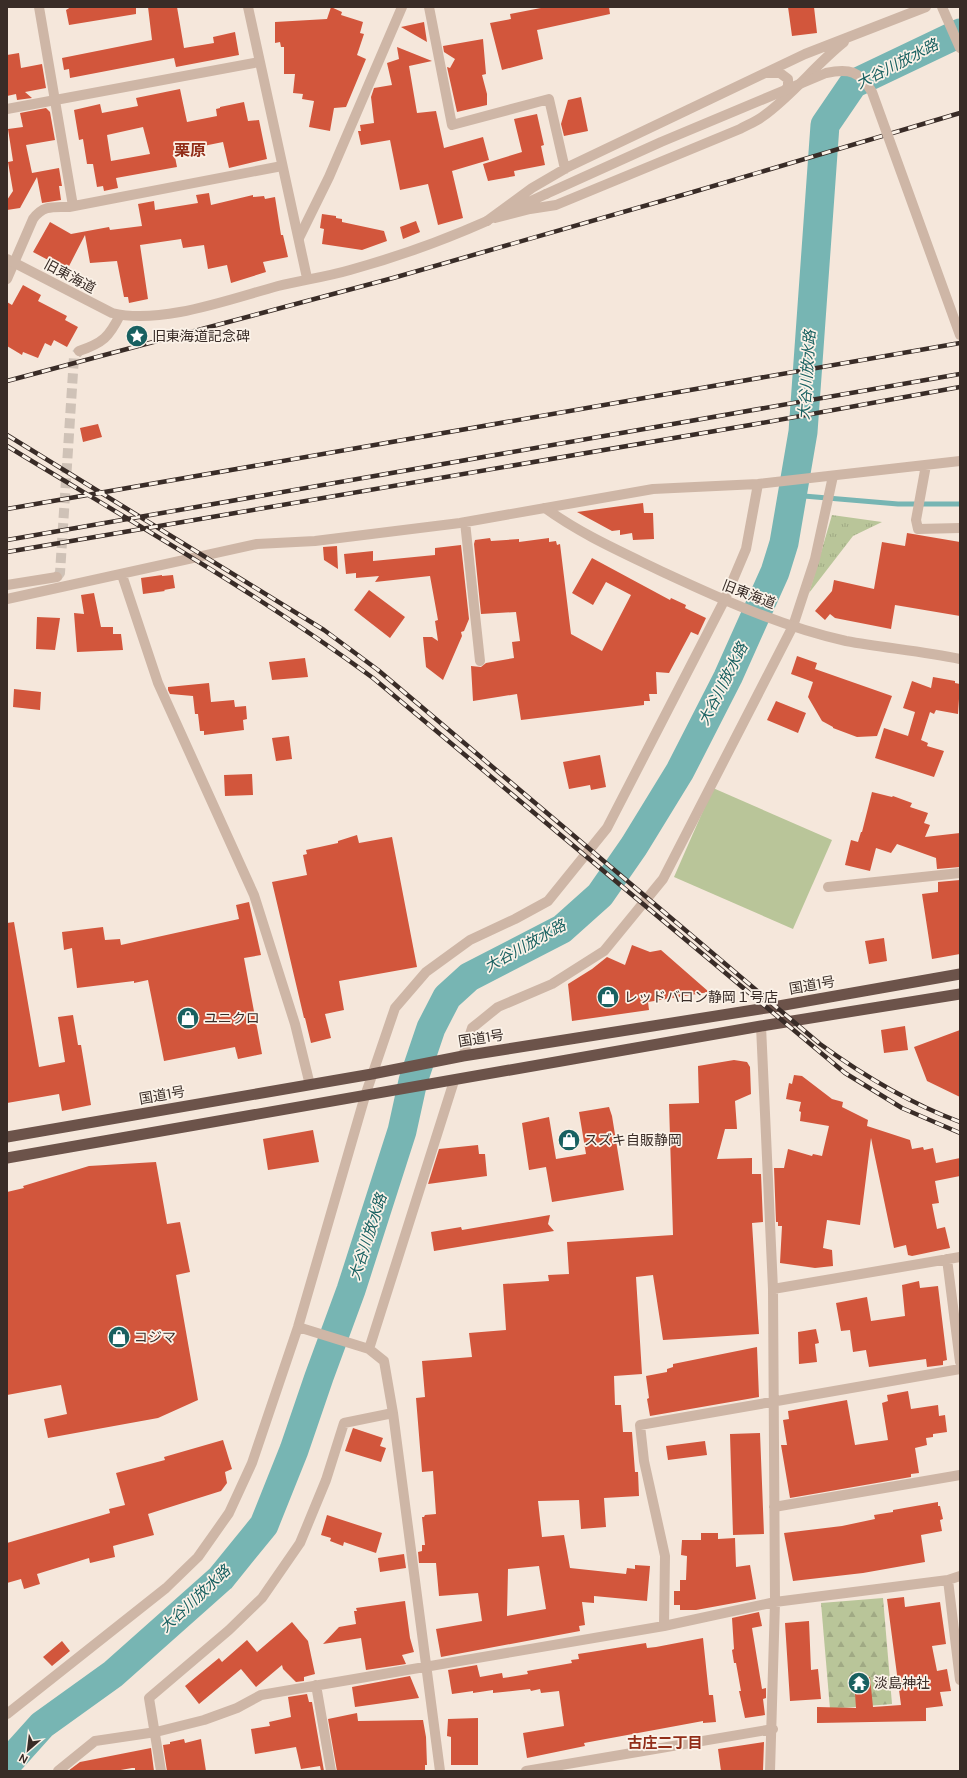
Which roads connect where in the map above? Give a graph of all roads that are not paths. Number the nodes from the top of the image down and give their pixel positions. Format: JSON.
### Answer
{"nodes":[{"id":1,"x":40,"y":7,"type":"edge"},
{"id":2,"x":248,"y":7,"type":"edge"},
{"id":3,"x":402,"y":7,"type":"edge"},
{"id":4,"x":429,"y":7,"type":"edge"},
{"id":5,"x":926,"y":7,"type":"edge"},
{"id":6,"x":943,"y":9,"type":"edge"},
{"id":7,"x":854,"y":35,"type":"junction"},
{"id":8,"x":960,"y":48,"type":"edge"},
{"id":9,"x":260,"y":62,"type":"junction"},
{"id":10,"x":766,"y":73,"type":"junction"},
{"id":11,"x":54,"y":100,"type":"junction"},
{"id":12,"x":781,"y":100,"type":"junction"},
{"id":13,"x":7,"y":109,"type":"edge"},
{"id":14,"x":282,"y":166,"type":"junction"},
{"id":15,"x":565,"y":169,"type":"junction"},
{"id":16,"x":73,"y":206,"type":"junction"},
{"id":17,"x":487,"y":221,"type":"junction"},
{"id":18,"x":299,"y":238,"type":"junction"},
{"id":19,"x":11,"y":261,"type":"edge"},
{"id":20,"x":307,"y":278,"type":"junction"},
{"id":21,"x":7,"y":279,"type":"edge"},
{"id":22,"x":120,"y":315,"type":"junction"},
{"id":23,"x":960,"y":335,"type":"edge"},
{"id":24,"x":79,"y":351,"type":"dead end"},
{"id":25,"x":960,"y":461,"type":"edge"},
{"id":26,"x":926,"y":465,"type":"junction"},
{"id":27,"x":829,"y":476,"type":"junction"},
{"id":28,"x":762,"y":484,"type":"junction"},
{"id":29,"x":545,"y":508,"type":"junction"},
{"id":30,"x":465,"y":522,"type":"junction"},
{"id":31,"x":960,"y":528,"type":"edge"},
{"id":32,"x":122,"y":575,"type":"junction"},
{"id":33,"x":57,"y":577,"type":"dead end"},
{"id":34,"x":7,"y":585,"type":"edge"},
{"id":35,"x":7,"y":599,"type":"edge"},
{"id":36,"x":724,"y":601,"type":"junction"},
{"id":37,"x":794,"y":626,"type":"junction"},
{"id":38,"x":960,"y":659,"type":"edge"},
{"id":39,"x":480,"y":660,"type":"dead end"},
{"id":40,"x":960,"y":873,"type":"edge"},
{"id":41,"x":828,"y":887,"type":"dead end"},
{"id":42,"x":960,"y":974,"type":"edge"},
{"id":43,"x":960,"y":994,"type":"edge"},
{"id":44,"x":762,"y":1026,"type":"junction"},
{"id":45,"x":459,"y":1057,"type":"junction"},
{"id":46,"x":372,"y":1074,"type":"junction"},
{"id":47,"x":450,"y":1081,"type":"junction"},
{"id":48,"x":310,"y":1084,"type":"junction"},
{"id":49,"x":365,"y":1096,"type":"junction"},
{"id":50,"x":7,"y":1137,"type":"edge"},
{"id":51,"x":7,"y":1158,"type":"edge"},
{"id":52,"x":960,"y":1257,"type":"edge"},
{"id":53,"x":947,"y":1259,"type":"junction"},
{"id":54,"x":773,"y":1289,"type":"junction"},
{"id":55,"x":298,"y":1327,"type":"junction"},
{"id":56,"x":365,"y":1347,"type":"junction"},
{"id":57,"x":960,"y":1362,"type":"edge"},
{"id":58,"x":960,"y":1369,"type":"edge"},
{"id":59,"x":774,"y":1402,"type":"junction"},
{"id":60,"x":393,"y":1414,"type":"junction"},
{"id":61,"x":960,"y":1475,"type":"edge"},
{"id":62,"x":774,"y":1507,"type":"junction"},
{"id":63,"x":960,"y":1576,"type":"edge"},
{"id":64,"x":948,"y":1580,"type":"junction"},
{"id":65,"x":775,"y":1602,"type":"junction"},
{"id":66,"x":664,"y":1626,"type":"junction"},
{"id":67,"x":426,"y":1665,"type":"junction"},
{"id":68,"x":960,"y":1680,"type":"edge"},
{"id":69,"x":316,"y":1685,"type":"junction"},
{"id":70,"x":7,"y":1714,"type":"edge"},
{"id":71,"x":773,"y":1729,"type":"junction"},
{"id":72,"x":156,"y":1732,"type":"junction"},
{"id":73,"x":58,"y":1771,"type":"edge"},
{"id":74,"x":161,"y":1771,"type":"edge"},
{"id":75,"x":331,"y":1771,"type":"edge"},
{"id":76,"x":440,"y":1771,"type":"edge"},
{"id":77,"x":526,"y":1771,"type":"edge"},
{"id":78,"x":770,"y":1771,"type":"edge"}],
"edges":[{"from":1,"to":11,"type":"street"},
{"from":2,"to":9,"type":"street"},
{"from":3,"to":18,"type":"street"},
{"from":4,"to":15,"type":"street"},
{"from":5,"to":7,"type":"street"},
{"from":6,"to":8,"type":"street"},
{"from":7,"to":10,"type":"street"},
{"from":7,"to":12,"type":"street"},
{"from":9,"to":11,"type":"street"},
{"from":9,"to":14,"type":"street"},
{"from":10,"to":12,"type":"street"},
{"from":10,"to":15,"type":"street"},
{"from":11,"to":13,"type":"street"},
{"from":11,"to":16,"type":"street"},
{"from":12,"to":17,"type":"street"},
{"from":14,"to":16,"type":"street"},
{"from":14,"to":18,"type":"street"},
{"from":15,"to":17,"type":"street"},
{"from":16,"to":19,"type":"street"},
{"from":17,"to":20,"type":"street"},
{"from":17,"to":23,"type":"street","bridge":true},
{"from":18,"to":20,"type":"street"},
{"from":19,"to":21,"type":"street"},
{"from":19,"to":22,"type":"street","name":"旧東海道"},
{"from":20,"to":22,"type":"street"},
{"from":22,"to":24,"type":"street"},
{"from":25,"to":26,"type":"street"},
{"from":26,"to":27,"type":"street"},
{"from":26,"to":31,"type":"street"},
{"from":27,"to":28,"type":"street"},
{"from":27,"to":37,"type":"street"},
{"from":28,"to":29,"type":"street"},
{"from":28,"to":36,"type":"street"},
{"from":29,"to":30,"type":"street"},
{"from":29,"to":36,"type":"street","name":"旧東海道"},
{"from":30,"to":32,"type":"street"},
{"from":30,"to":39,"type":"street"},
{"from":32,"to":35,"type":"street"},
{"from":32,"to":48,"type":"street"},
{"from":33,"to":34,"type":"street"},
{"from":36,"to":37,"type":"street","name":"旧東海道"},
{"from":36,"to":46,"type":"street"},
{"from":37,"to":38,"type":"street","name":"旧東海道"},
{"from":37,"to":45,"type":"street"},
{"from":40,"to":41,"type":"street"},
{"from":42,"to":45,"type":"highway","name":"国道1号"},
{"from":43,"to":44,"type":"highway"},
{"from":44,"to":47,"type":"highway"},
{"from":44,"to":54,"type":"street"},
{"from":45,"to":46,"type":"highway","name":"国道1号"},
{"from":46,"to":48,"type":"highway","name":"国道1号"},
{"from":46,"to":49,"type":"street"},
{"from":47,"to":49,"type":"highway"},
{"from":47,"to":56,"type":"street"},
{"from":48,"to":50,"type":"highway","name":"国道1号"},
{"from":49,"to":51,"type":"highway"},
{"from":49,"to":55,"type":"street"},
{"from":52,"to":53,"type":"street"},
{"from":53,"to":54,"type":"street"},
{"from":53,"to":57,"type":"street"},
{"from":54,"to":59,"type":"street"},
{"from":55,"to":56,"type":"street"},
{"from":55,"to":70,"type":"street"},
{"from":56,"to":60,"type":"street"},
{"from":58,"to":59,"type":"street"},
{"from":59,"to":62,"type":"street"},
{"from":59,"to":66,"type":"street"},
{"from":60,"to":67,"type":"street"},
{"from":60,"to":72,"type":"street"},
{"from":61,"to":62,"type":"street"},
{"from":62,"to":65,"type":"street"},
{"from":63,"to":64,"type":"street"},
{"from":64,"to":65,"type":"street"},
{"from":64,"to":68,"type":"street"},
{"from":65,"to":66,"type":"street"},
{"from":65,"to":71,"type":"street"},
{"from":66,"to":67,"type":"street"},
{"from":67,"to":69,"type":"street"},
{"from":67,"to":76,"type":"street"},
{"from":69,"to":72,"type":"street"},
{"from":69,"to":75,"type":"street"},
{"from":71,"to":77,"type":"street"},
{"from":71,"to":78,"type":"street"},
{"from":72,"to":73,"type":"street"},
{"from":72,"to":74,"type":"street"}]}
